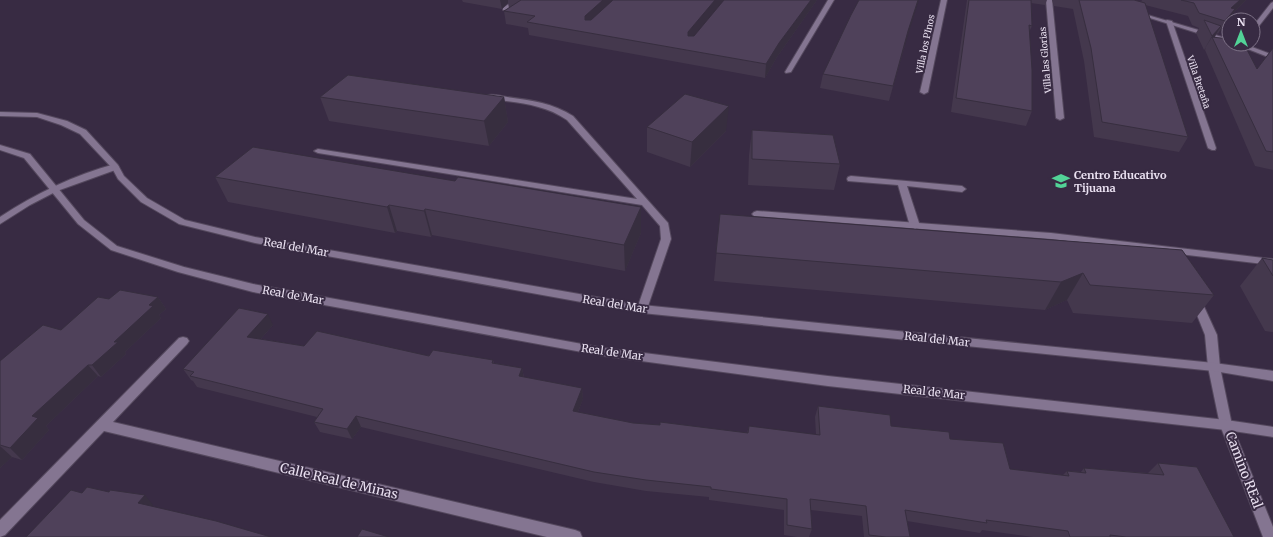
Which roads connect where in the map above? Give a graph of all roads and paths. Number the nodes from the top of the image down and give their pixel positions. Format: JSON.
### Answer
{"nodes":[{"id":1,"x":518,"y":0,"type":"edge"},
{"id":2,"x":831,"y":0,"type":"edge"},
{"id":3,"x":944,"y":0,"type":"edge"},
{"id":4,"x":1048,"y":0,"type":"edge"},
{"id":5,"x":1273,"y":4,"type":"edge"},
{"id":6,"x":505,"y":9,"type":"edge"},
{"id":7,"x":1128,"y":10,"type":"edge"},
{"id":8,"x":1261,"y":20,"type":"edge"},
{"id":9,"x":1169,"y":21,"type":"junction"},
{"id":10,"x":1221,"y":38,"type":"edge"},
{"id":11,"x":1260,"y":52,"type":"edge"},
{"id":12,"x":1273,"y":57,"type":"edge"},
{"id":13,"x":788,"y":72,"type":"dead end"},
{"id":14,"x":924,"y":92,"type":"dead end"},
{"id":15,"x":486,"y":96,"type":"edge"},
{"id":16,"x":0,"y":114,"type":"edge"},
{"id":17,"x":1060,"y":118,"type":"dead end"},
{"id":18,"x":0,"y":147,"type":"edge"},
{"id":19,"x":1212,"y":148,"type":"dead end"},
{"id":20,"x":318,"y":151,"type":"dead end"},
{"id":21,"x":115,"y":167,"type":"junction"},
{"id":22,"x":851,"y":179,"type":"dead end"},
{"id":23,"x":902,"y":183,"type":"junction"},
{"id":24,"x":54,"y":189,"type":"junction"},
{"id":25,"x":962,"y":189,"type":"dead end"},
{"id":26,"x":647,"y":203,"type":"junction"},
{"id":27,"x":757,"y":214,"type":"dead end"},
{"id":28,"x":0,"y":221,"type":"edge"},
{"id":29,"x":915,"y":226,"type":"junction"},
{"id":30,"x":1174,"y":250,"type":"junction"},
{"id":31,"x":1273,"y":262,"type":"edge"},
{"id":32,"x":1180,"y":264,"type":"edge"},
{"id":33,"x":1192,"y":292,"type":"edge"},
{"id":34,"x":642,"y":309,"type":"junction"},
{"id":35,"x":183,"y":341,"type":"dead end"},
{"id":36,"x":1214,"y":367,"type":"junction"},
{"id":37,"x":1273,"y":376,"type":"edge"},
{"id":38,"x":103,"y":425,"type":"junction"},
{"id":39,"x":1226,"y":425,"type":"junction"},
{"id":40,"x":1273,"y":432,"type":"edge"},
{"id":41,"x":0,"y":530,"type":"edge"},
{"id":42,"x":575,"y":537,"type":"edge"},
{"id":43,"x":1270,"y":537,"type":"edge"}],
"edges":[{"from":1,"to":6,"type":"street"},
{"from":2,"to":13,"type":"street"},
{"from":3,"to":14,"type":"street","name":"Villa los PInos"},
{"from":4,"to":17,"type":"street","name":"Villa las Glorias"},
{"from":5,"to":8,"type":"street"},
{"from":7,"to":9,"type":"street"},
{"from":9,"to":10,"type":"street"},
{"from":9,"to":19,"type":"street","name":"Villa Bretaña"},
{"from":11,"to":12,"type":"street"},
{"from":15,"to":26,"type":"street"},
{"from":16,"to":21,"type":"street","name":"Real del Mar"},
{"from":18,"to":24,"type":"street","name":"Real de Mar"},
{"from":20,"to":26,"type":"street"},
{"from":21,"to":24,"type":"street"},
{"from":21,"to":34,"type":"street","name":"Real del Mar"},
{"from":22,"to":23,"type":"street"},
{"from":23,"to":25,"type":"street"},
{"from":23,"to":29,"type":"street"},
{"from":24,"to":28,"type":"street"},
{"from":24,"to":39,"type":"street","name":"Real de Mar"},
{"from":26,"to":34,"type":"street"},
{"from":27,"to":29,"type":"street"},
{"from":29,"to":30,"type":"street"},
{"from":30,"to":31,"type":"street"},
{"from":30,"to":32,"type":"street"},
{"from":33,"to":36,"type":"street","name":"Camino REal"},
{"from":34,"to":36,"type":"street","name":"Real del Mar"},
{"from":35,"to":38,"type":"street"},
{"from":36,"to":37,"type":"street","name":"Real del Mar"},
{"from":36,"to":39,"type":"street","name":"Camino REal"},
{"from":38,"to":41,"type":"street"},
{"from":38,"to":42,"type":"street","name":"Calle Real de Minas"},
{"from":39,"to":40,"type":"street","name":"Real de Mar"},
{"from":39,"to":43,"type":"street","name":"Camino REal"}]}
